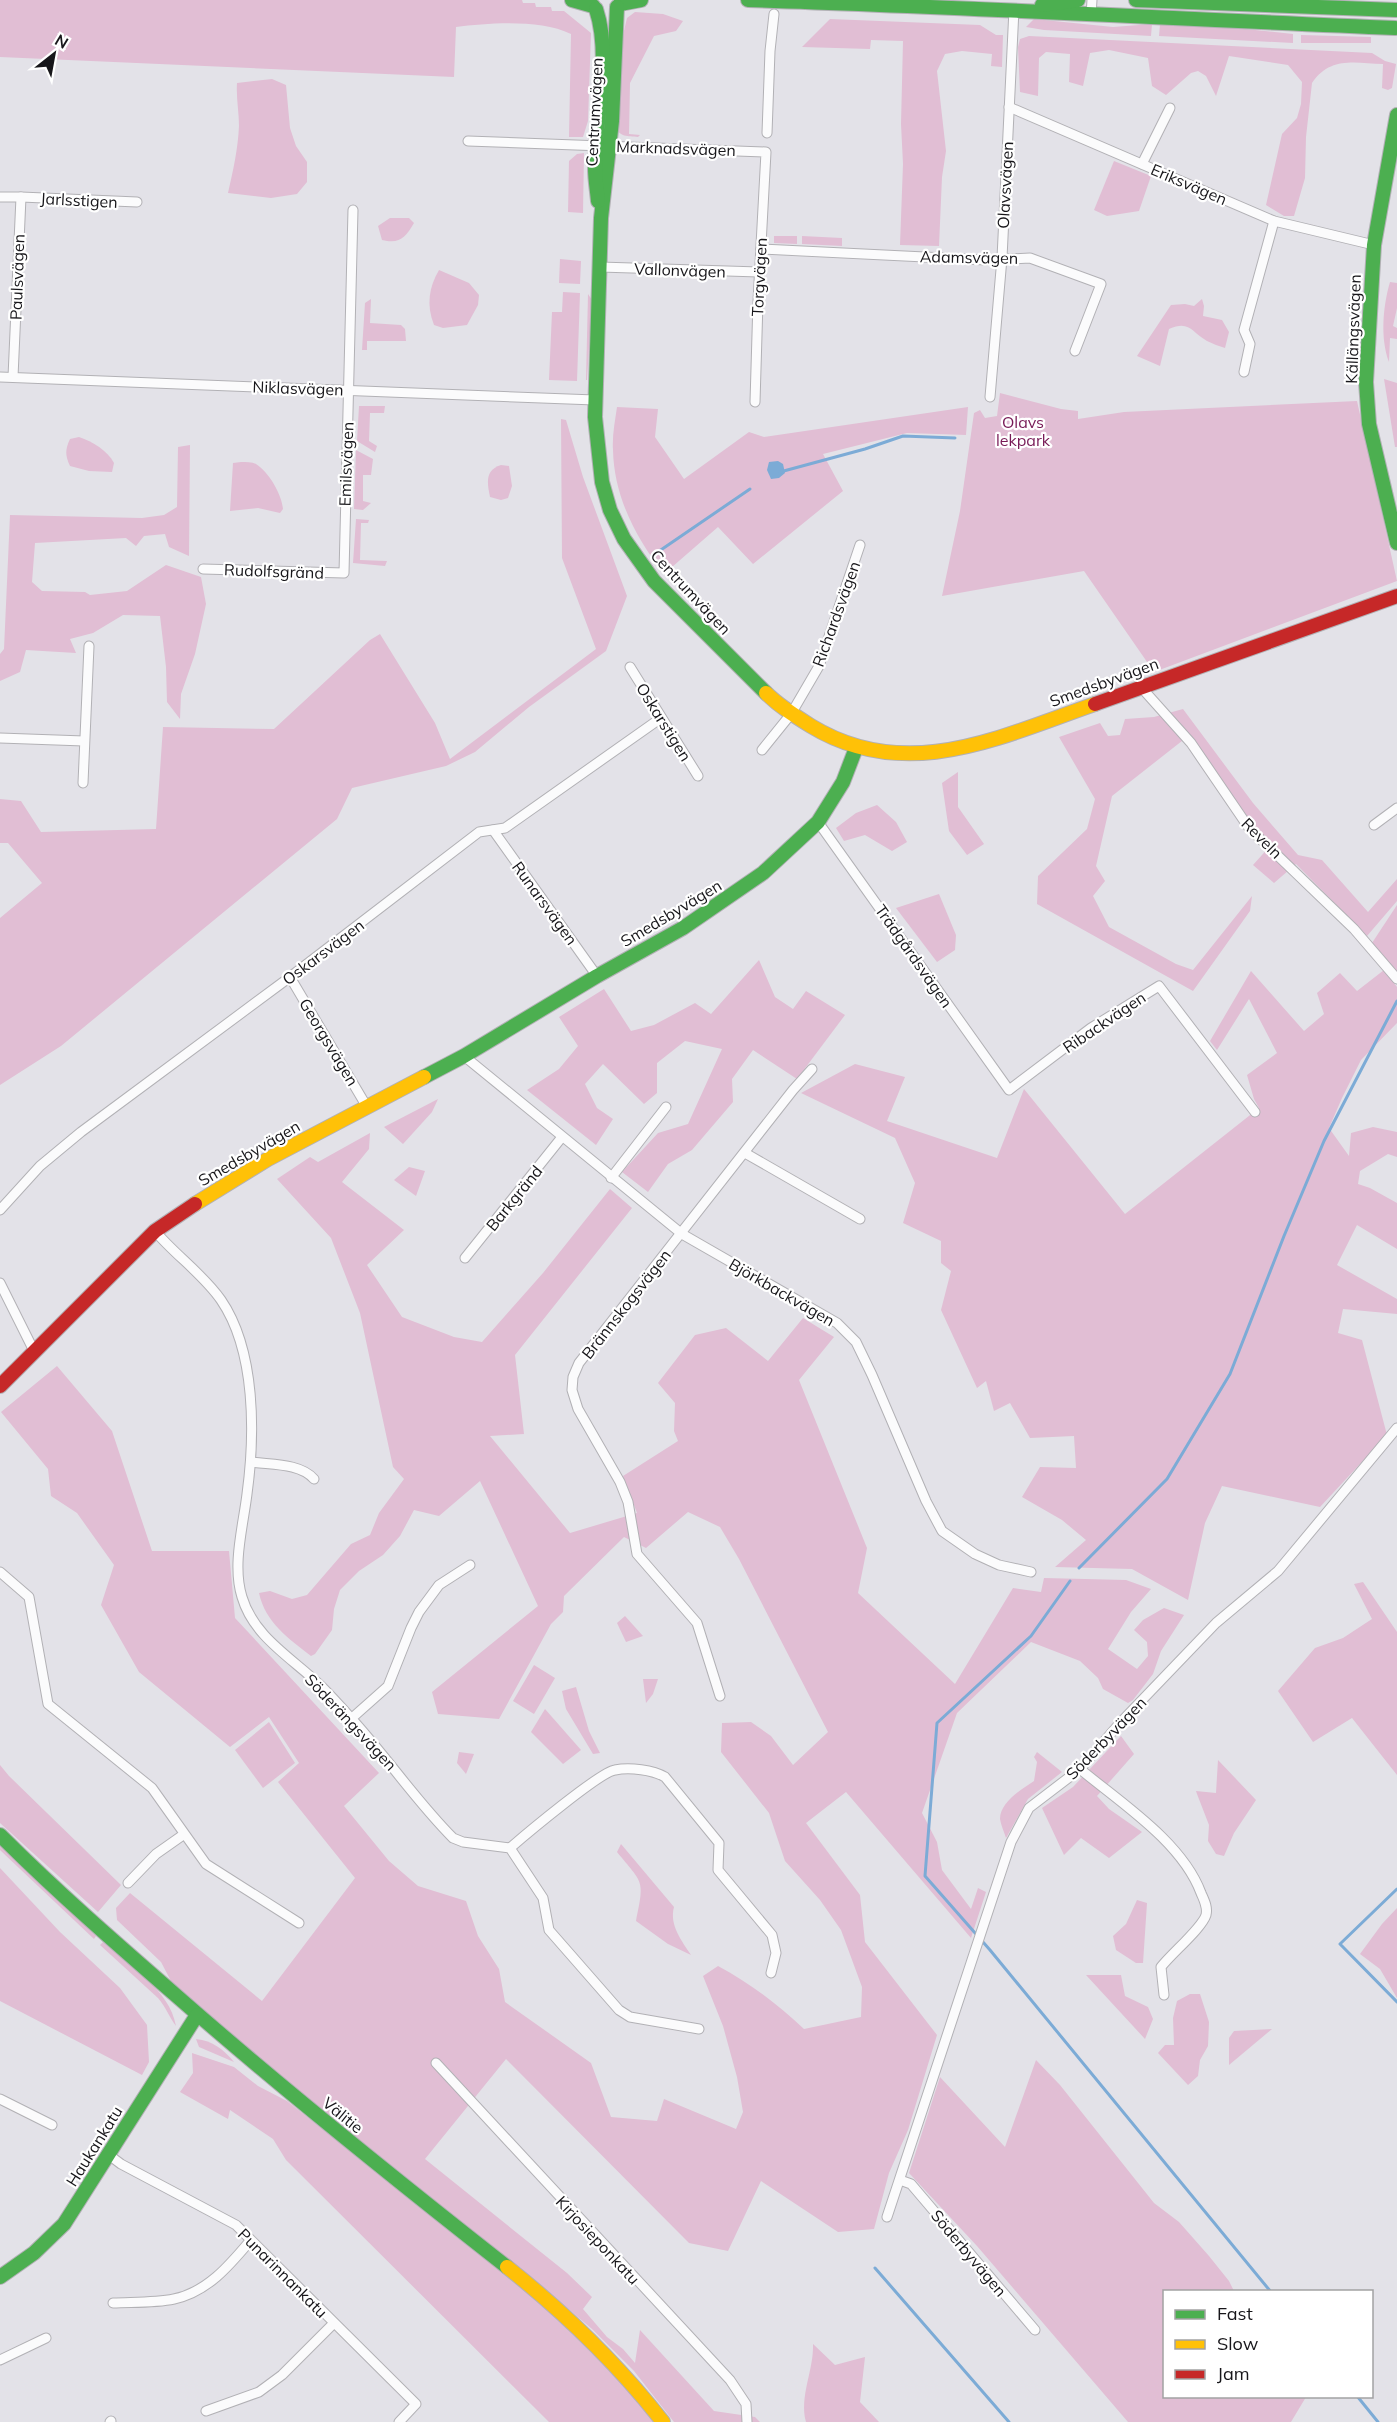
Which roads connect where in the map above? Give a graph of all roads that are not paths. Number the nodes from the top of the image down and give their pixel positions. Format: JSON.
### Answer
{"nodes":[{"id":1,"x":572,"y":0,"type":"edge"},
{"id":2,"x":641,"y":0,"type":"edge"},
{"id":3,"x":748,"y":0,"type":"edge"},
{"id":4,"x":1078,"y":0,"type":"edge"},
{"id":5,"x":1092,"y":0,"type":"edge"},
{"id":6,"x":1136,"y":0,"type":"edge"},
{"id":7,"x":620,"y":4,"type":"edge"},
{"id":8,"x":593,"y":5,"type":"edge"},
{"id":9,"x":1014,"y":9,"type":"junction"},
{"id":10,"x":1397,"y":9,"type":"edge"},
{"id":11,"x":774,"y":14,"type":"dead end"},
{"id":12,"x":1091,"y":15,"type":"junction"},
{"id":13,"x":1396,"y":30,"type":"edge"},
{"id":14,"x":1009,"y":107,"type":"junction"},
{"id":15,"x":1170,"y":108,"type":"dead end"},
{"id":16,"x":1397,"y":115,"type":"edge"},
{"id":17,"x":767,"y":133,"type":"dead end"},
{"id":18,"x":468,"y":141,"type":"dead end"},
{"id":19,"x":598,"y":145,"type":"junction"},
{"id":20,"x":766,"y":152,"type":"joint"},
{"id":21,"x":1393,"y":159,"type":"edge"},
{"id":22,"x":1142,"y":164,"type":"junction"},
{"id":23,"x":0,"y":197,"type":"edge"},
{"id":24,"x":21,"y":197,"type":"junction"},
{"id":25,"x":137,"y":202,"type":"dead end"},
{"id":26,"x":353,"y":210,"type":"dead end"},
{"id":27,"x":1274,"y":221,"type":"junction"},
{"id":28,"x":1374,"y":245,"type":"junction"},
{"id":29,"x":760,"y":249,"type":"junction"},
{"id":30,"x":1002,"y":258,"type":"junction"},
{"id":31,"x":600,"y":267,"type":"junction"},
{"id":32,"x":759,"y":272,"type":"junction"},
{"id":33,"x":1075,"y":351,"type":"dead end"},
{"id":34,"x":1244,"y":372,"type":"dead end"},
{"id":35,"x":0,"y":377,"type":"edge"},
{"id":36,"x":14,"y":377,"type":"junction"},
{"id":37,"x":349,"y":390,"type":"junction"},
{"id":38,"x":990,"y":397,"type":"dead end"},
{"id":39,"x":596,"y":400,"type":"junction"},
{"id":40,"x":755,"y":402,"type":"dead end"},
{"id":41,"x":1397,"y":543,"type":"edge"},
{"id":42,"x":860,"y":545,"type":"dead end"},
{"id":43,"x":203,"y":569,"type":"dead end"},
{"id":44,"x":344,"y":573,"type":"joint"},
{"id":45,"x":1397,"y":596,"type":"edge"},
{"id":46,"x":89,"y":646,"type":"dead end"},
{"id":47,"x":630,"y":667,"type":"dead end"},
{"id":48,"x":1140,"y":686,"type":"junction"},
{"id":49,"x":791,"y":714,"type":"junction"},
{"id":50,"x":661,"y":718,"type":"junction"},
{"id":51,"x":0,"y":738,"type":"edge"},
{"id":52,"x":84,"y":741,"type":"junction"},
{"id":53,"x":856,"y":748,"type":"junction"},
{"id":54,"x":762,"y":750,"type":"dead end"},
{"id":55,"x":698,"y":776,"type":"dead end"},
{"id":56,"x":83,"y":783,"type":"dead end"},
{"id":57,"x":1397,"y":808,"type":"edge"},
{"id":58,"x":818,"y":822,"type":"junction"},
{"id":59,"x":1374,"y":825,"type":"dead end"},
{"id":60,"x":493,"y":830,"type":"junction"},
{"id":61,"x":597,"y":976,"type":"junction"},
{"id":62,"x":290,"y":977,"type":"junction"},
{"id":63,"x":1397,"y":979,"type":"edge"},
{"id":64,"x":464,"y":1056,"type":"junction"},
{"id":65,"x":812,"y":1069,"type":"dead end"},
{"id":66,"x":1009,"y":1090,"type":"joint"},
{"id":67,"x":367,"y":1107,"type":"junction"},
{"id":68,"x":666,"y":1107,"type":"dead end"},
{"id":69,"x":1255,"y":1112,"type":"dead end"},
{"id":70,"x":562,"y":1137,"type":"junction"},
{"id":71,"x":745,"y":1153,"type":"junction"},
{"id":72,"x":611,"y":1178,"type":"junction"},
{"id":73,"x":0,"y":1210,"type":"edge"},
{"id":74,"x":860,"y":1219,"type":"dead end"},
{"id":75,"x":155,"y":1231,"type":"junction"},
{"id":76,"x":682,"y":1233,"type":"junction"},
{"id":77,"x":465,"y":1258,"type":"dead end"},
{"id":78,"x":0,"y":1283,"type":"edge"},
{"id":79,"x":34,"y":1353,"type":"junction"},
{"id":80,"x":0,"y":1386,"type":"edge"},
{"id":81,"x":1397,"y":1428,"type":"edge"},
{"id":82,"x":251,"y":1462,"type":"junction"},
{"id":83,"x":314,"y":1479,"type":"dead end"},
{"id":84,"x":470,"y":1565,"type":"dead end"},
{"id":85,"x":0,"y":1572,"type":"edge"},
{"id":86,"x":1031,"y":1572,"type":"dead end"},
{"id":87,"x":720,"y":1696,"type":"dead end"},
{"id":88,"x":352,"y":1718,"type":"junction"},
{"id":89,"x":1080,"y":1769,"type":"junction"},
{"id":90,"x":0,"y":1835,"type":"edge"},
{"id":91,"x":183,"y":1835,"type":"junction"},
{"id":92,"x":510,"y":1848,"type":"junction"},
{"id":93,"x":128,"y":1883,"type":"dead end"},
{"id":94,"x":298,"y":1923,"type":"dead end"},
{"id":95,"x":771,"y":1973,"type":"dead end"},
{"id":96,"x":1164,"y":1995,"type":"dead end"},
{"id":97,"x":197,"y":2015,"type":"junction"},
{"id":98,"x":699,"y":2029,"type":"dead end"},
{"id":99,"x":436,"y":2063,"type":"dead end"},
{"id":100,"x":0,"y":2099,"type":"edge"},
{"id":101,"x":52,"y":2125,"type":"dead end"},
{"id":102,"x":109,"y":2155,"type":"junction"},
{"id":103,"x":900,"y":2180,"type":"junction"},
{"id":104,"x":887,"y":2217,"type":"dead end"},
{"id":105,"x":250,"y":2241,"type":"junction"},
{"id":106,"x":0,"y":2277,"type":"edge"},
{"id":107,"x":113,"y":2303,"type":"dead end"},
{"id":108,"x":333,"y":2324,"type":"junction"},
{"id":109,"x":1035,"y":2330,"type":"dead end"},
{"id":110,"x":46,"y":2338,"type":"dead end"},
{"id":111,"x":0,"y":2360,"type":"edge"},
{"id":112,"x":206,"y":2411,"type":"dead end"},
{"id":113,"x":399,"y":2422,"type":"edge"},
{"id":114,"x":663,"y":2422,"type":"edge"},
{"id":115,"x":747,"y":2422,"type":"edge"}],
"edges":[{"from":1,"to":8,"type":"main road"},
{"from":2,"to":7,"type":"main road"},
{"from":3,"to":9,"type":"main road"},
{"from":4,"to":9,"type":"main road"},
{"from":5,"to":12,"type":"street"},
{"from":6,"to":10,"type":"main road"},
{"from":7,"to":8,"type":"main road"},
{"from":7,"to":19,"type":"main road","name":"Centrumvägen"},
{"from":8,"to":19,"type":"main road","name":"Centrumvägen"},
{"from":9,"to":12,"type":"main road"},
{"from":9,"to":14,"type":"street","name":"Olavsvägen"},
{"from":10,"to":13,"type":"main road"},
{"from":11,"to":17,"type":"street"},
{"from":12,"to":13,"type":"main road"},
{"from":14,"to":22,"type":"street","name":"Eriksvägen"},
{"from":14,"to":30,"type":"street","name":"Olavsvägen"},
{"from":15,"to":22,"type":"street"},
{"from":16,"to":21,"type":"main road","name":"Källängsvägen"},
{"from":18,"to":19,"type":"street","name":"Marknadsvägen"},
{"from":19,"to":20,"type":"street","name":"Marknadsvägen"},
{"from":19,"to":31,"type":"main road","name":"Centrumvägen"},
{"from":20,"to":29,"type":"street","name":"Torgvägen"},
{"from":21,"to":28,"type":"main road","name":"Källängsvägen"},
{"from":22,"to":27,"type":"street","name":"Eriksvägen"},
{"from":23,"to":24,"type":"street"},
{"from":24,"to":25,"type":"street","name":"Jarlsstigen"},
{"from":24,"to":36,"type":"street","name":"Paulsvägen"},
{"from":26,"to":37,"type":"street","name":"Emilsvägen"},
{"from":27,"to":28,"type":"street","name":"Eriksvägen"},
{"from":27,"to":34,"type":"street"},
{"from":28,"to":41,"type":"main road","name":"Källängsvägen"},
{"from":29,"to":30,"type":"street","name":"Adamsvägen"},
{"from":29,"to":32,"type":"street","name":"Torgvägen"},
{"from":30,"to":33,"type":"street","name":"Adamsvägen"},
{"from":30,"to":38,"type":"street","name":"Olavsvägen"},
{"from":31,"to":32,"type":"street","name":"Vallonvägen"},
{"from":31,"to":39,"type":"main road","name":"Centrumvägen"},
{"from":32,"to":40,"type":"street","name":"Torgvägen"},
{"from":35,"to":36,"type":"street","name":"Niklasvägen"},
{"from":36,"to":37,"type":"street","name":"Niklasvägen"},
{"from":37,"to":39,"type":"street","name":"Niklasvägen"},
{"from":37,"to":44,"type":"street","name":"Emilsvägen"},
{"from":39,"to":49,"type":"main road","name":"Centrumvägen"},
{"from":42,"to":49,"type":"street","name":"Richardsvägen"},
{"from":43,"to":44,"type":"street","name":"Rudolfsgränd"},
{"from":45,"to":48,"type":"main road","name":"Smedsbyvägen"},
{"from":46,"to":52,"type":"street"},
{"from":47,"to":50,"type":"street","name":"Oskarstigen"},
{"from":48,"to":53,"type":"main road","name":"Smedsbyvägen"},
{"from":48,"to":63,"type":"street","name":"Reveln"},
{"from":49,"to":53,"type":"main road","name":"Centrumvägen"},
{"from":49,"to":54,"type":"street"},
{"from":50,"to":55,"type":"street","name":"Oskarstigen"},
{"from":50,"to":60,"type":"street","name":"Oskarsvägen"},
{"from":51,"to":52,"type":"street"},
{"from":52,"to":56,"type":"street"},
{"from":53,"to":58,"type":"main road","name":"Smedsbyvägen"},
{"from":57,"to":59,"type":"street"},
{"from":58,"to":61,"type":"main road","name":"Smedsbyvägen"},
{"from":58,"to":66,"type":"street","name":"Trädgårdsvägen"},
{"from":60,"to":61,"type":"street","name":"Runarsvägen"},
{"from":60,"to":62,"type":"street","name":"Oskarsvägen"},
{"from":61,"to":64,"type":"main road","name":"Smedsbyvägen"},
{"from":62,"to":67,"type":"street","name":"Georgsvägen"},
{"from":62,"to":73,"type":"street","name":"Oskarsvägen"},
{"from":64,"to":67,"type":"main road","name":"Smedsbyvägen"},
{"from":64,"to":70,"type":"street","name":"Björkbackvägen"},
{"from":65,"to":71,"type":"street","name":"Brännskogsvägen"},
{"from":66,"to":69,"type":"street","name":"Ribackvägen"},
{"from":67,"to":75,"type":"main road","name":"Smedsbyvägen"},
{"from":68,"to":72,"type":"street"},
{"from":70,"to":72,"type":"street","name":"Björkbackvägen"},
{"from":70,"to":77,"type":"street","name":"Barkgränd"},
{"from":71,"to":74,"type":"street"},
{"from":71,"to":76,"type":"street","name":"Brännskogsvägen"},
{"from":72,"to":76,"type":"street","name":"Björkbackvägen"},
{"from":75,"to":79,"type":"main road","name":"Smedsbyvägen"},
{"from":75,"to":82,"type":"street","name":"Söderängsvägen"},
{"from":76,"to":86,"type":"street","name":"Björkbackvägen"},
{"from":76,"to":87,"type":"street","name":"Brännskogsvägen"},
{"from":78,"to":79,"type":"street"},
{"from":79,"to":80,"type":"main road","name":"Smedsbyvägen"},
{"from":81,"to":89,"type":"street","name":"Söderbyvägen"},
{"from":82,"to":83,"type":"street"},
{"from":82,"to":88,"type":"street","name":"Söderängsvägen"},
{"from":84,"to":88,"type":"street"},
{"from":85,"to":91,"type":"street"},
{"from":88,"to":92,"type":"street","name":"Söderängsvägen"},
{"from":89,"to":96,"type":"street"},
{"from":89,"to":103,"type":"street","name":"Söderbyvägen"},
{"from":90,"to":97,"type":"main road","name":"Välitie"},
{"from":91,"to":93,"type":"street"},
{"from":91,"to":94,"type":"street"},
{"from":92,"to":95,"type":"street"},
{"from":92,"to":98,"type":"street"},
{"from":97,"to":102,"type":"main road","name":"Haukankatu"},
{"from":97,"to":114,"type":"main road","name":"Välitie"},
{"from":99,"to":115,"type":"street","name":"Kirjosieponkatu"},
{"from":100,"to":101,"type":"street"},
{"from":102,"to":105,"type":"street","name":"Punarinnankatu"},
{"from":102,"to":106,"type":"main road","name":"Haukankatu"},
{"from":103,"to":104,"type":"street","name":"Söderbyvägen"},
{"from":103,"to":109,"type":"street","name":"Söderbyvägen"},
{"from":105,"to":107,"type":"street"},
{"from":105,"to":108,"type":"street","name":"Punarinnankatu"},
{"from":108,"to":112,"type":"street"},
{"from":108,"to":113,"type":"street","name":"Punarinnankatu"},
{"from":110,"to":111,"type":"street"}]}
